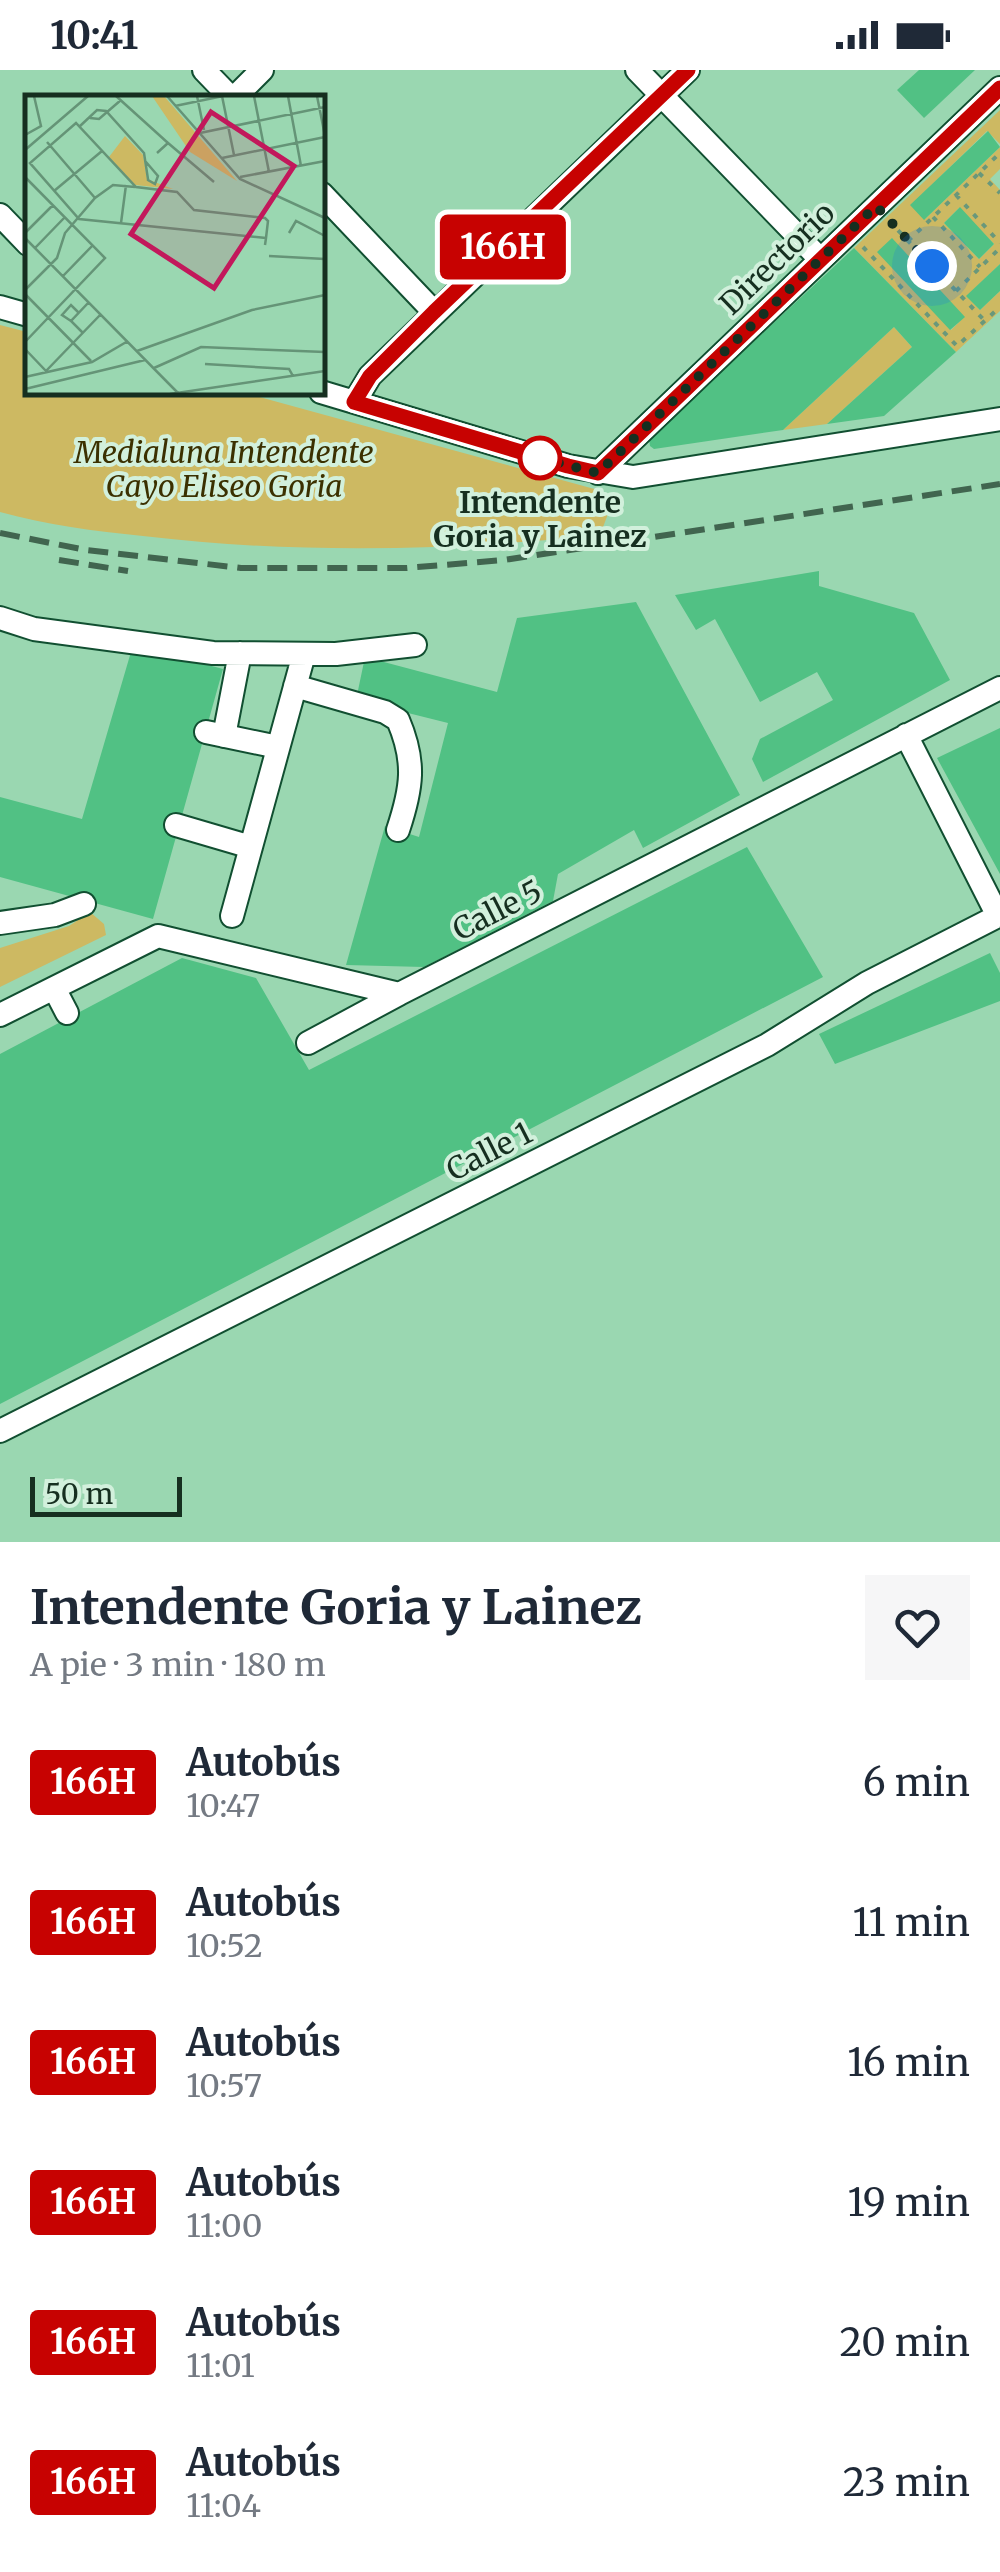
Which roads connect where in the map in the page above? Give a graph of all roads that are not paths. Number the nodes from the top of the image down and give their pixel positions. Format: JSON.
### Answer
{"nodes":[{"id":1,"x":204,"y":70,"type":"edge"},
{"id":2,"x":262,"y":70,"type":"edge"},
{"id":3,"x":636,"y":70,"type":"edge"},
{"id":4,"x":688,"y":70,"type":"edge"},
{"id":5,"x":1000,"y":88,"type":"edge"},
{"id":6,"x":229,"y":95,"type":"edge"},
{"id":7,"x":235,"y":95,"type":"edge"},
{"id":8,"x":662,"y":96,"type":"junction"},
{"id":9,"x":325,"y":197,"type":"edge"},
{"id":10,"x":0,"y":215,"type":"edge"},
{"id":11,"x":25,"y":241,"type":"edge"},
{"id":12,"x":820,"y":259,"type":"junction"},
{"id":13,"x":0,"y":308,"type":"edge"},
{"id":14,"x":434,"y":312,"type":"junction"},
{"id":15,"x":25,"y":314,"type":"edge"},
{"id":16,"x":325,"y":393,"type":"edge"},
{"id":17,"x":354,"y":402,"type":"junction"},
{"id":18,"x":1000,"y":419,"type":"edge"},
{"id":19,"x":598,"y":473,"type":"junction"},
{"id":20,"x":0,"y":618,"type":"edge"},
{"id":21,"x":415,"y":645,"type":"dead end"},
{"id":22,"x":240,"y":653,"type":"junction"},
{"id":23,"x":304,"y":654,"type":"junction"},
{"id":24,"x":295,"y":686,"type":"junction"},
{"id":25,"x":1000,"y":688,"type":"edge"},
{"id":26,"x":906,"y":735,"type":"junction"},
{"id":27,"x":278,"y":747,"type":"junction"},
{"id":28,"x":176,"y":825,"type":"dead end"},
{"id":29,"x":398,"y":830,"type":"dead end"},
{"id":30,"x":251,"y":847,"type":"junction"},
{"id":31,"x":84,"y":904,"type":"dead end"},
{"id":32,"x":232,"y":916,"type":"dead end"},
{"id":33,"x":999,"y":916,"type":"edge"},
{"id":34,"x":0,"y":923,"type":"edge"},
{"id":35,"x":54,"y":988,"type":"junction"},
{"id":36,"x":399,"y":994,"type":"junction"},
{"id":37,"x":67,"y":1013,"type":"dead end"},
{"id":38,"x":0,"y":1014,"type":"edge"},
{"id":39,"x":308,"y":1043,"type":"dead end"},
{"id":40,"x":0,"y":1431,"type":"edge"}],
"edges":[{"from":1,"to":6,"type":"street"},
{"from":2,"to":7,"type":"street"},
{"from":3,"to":8,"type":"street"},
{"from":4,"to":8,"type":"street"},
{"from":5,"to":12,"type":"street","name":"Directorio"},
{"from":8,"to":12,"type":"street"},
{"from":8,"to":14,"type":"street"},
{"from":9,"to":14,"type":"street"},
{"from":10,"to":11,"type":"street"},
{"from":12,"to":19,"type":"street","name":"Directorio"},
{"from":13,"to":15,"type":"street"},
{"from":14,"to":17,"type":"street"},
{"from":16,"to":17,"type":"street"},
{"from":17,"to":19,"type":"street"},
{"from":18,"to":19,"type":"street"},
{"from":20,"to":22,"type":"street"},
{"from":21,"to":23,"type":"street"},
{"from":22,"to":23,"type":"street"},
{"from":22,"to":27,"type":"street"},
{"from":23,"to":24,"type":"street"},
{"from":24,"to":27,"type":"street"},
{"from":24,"to":29,"type":"street"},
{"from":25,"to":26,"type":"street","name":"Calle 5"},
{"from":26,"to":33,"type":"street"},
{"from":26,"to":36,"type":"street","name":"Calle 5"},
{"from":27,"to":30,"type":"street"},
{"from":28,"to":30,"type":"street"},
{"from":30,"to":32,"type":"street"},
{"from":31,"to":34,"type":"street"},
{"from":33,"to":40,"type":"street","name":"Calle 1"},
{"from":35,"to":36,"type":"street"},
{"from":35,"to":37,"type":"street"},
{"from":35,"to":38,"type":"street"},
{"from":36,"to":39,"type":"street","name":"Calle 5"}]}
